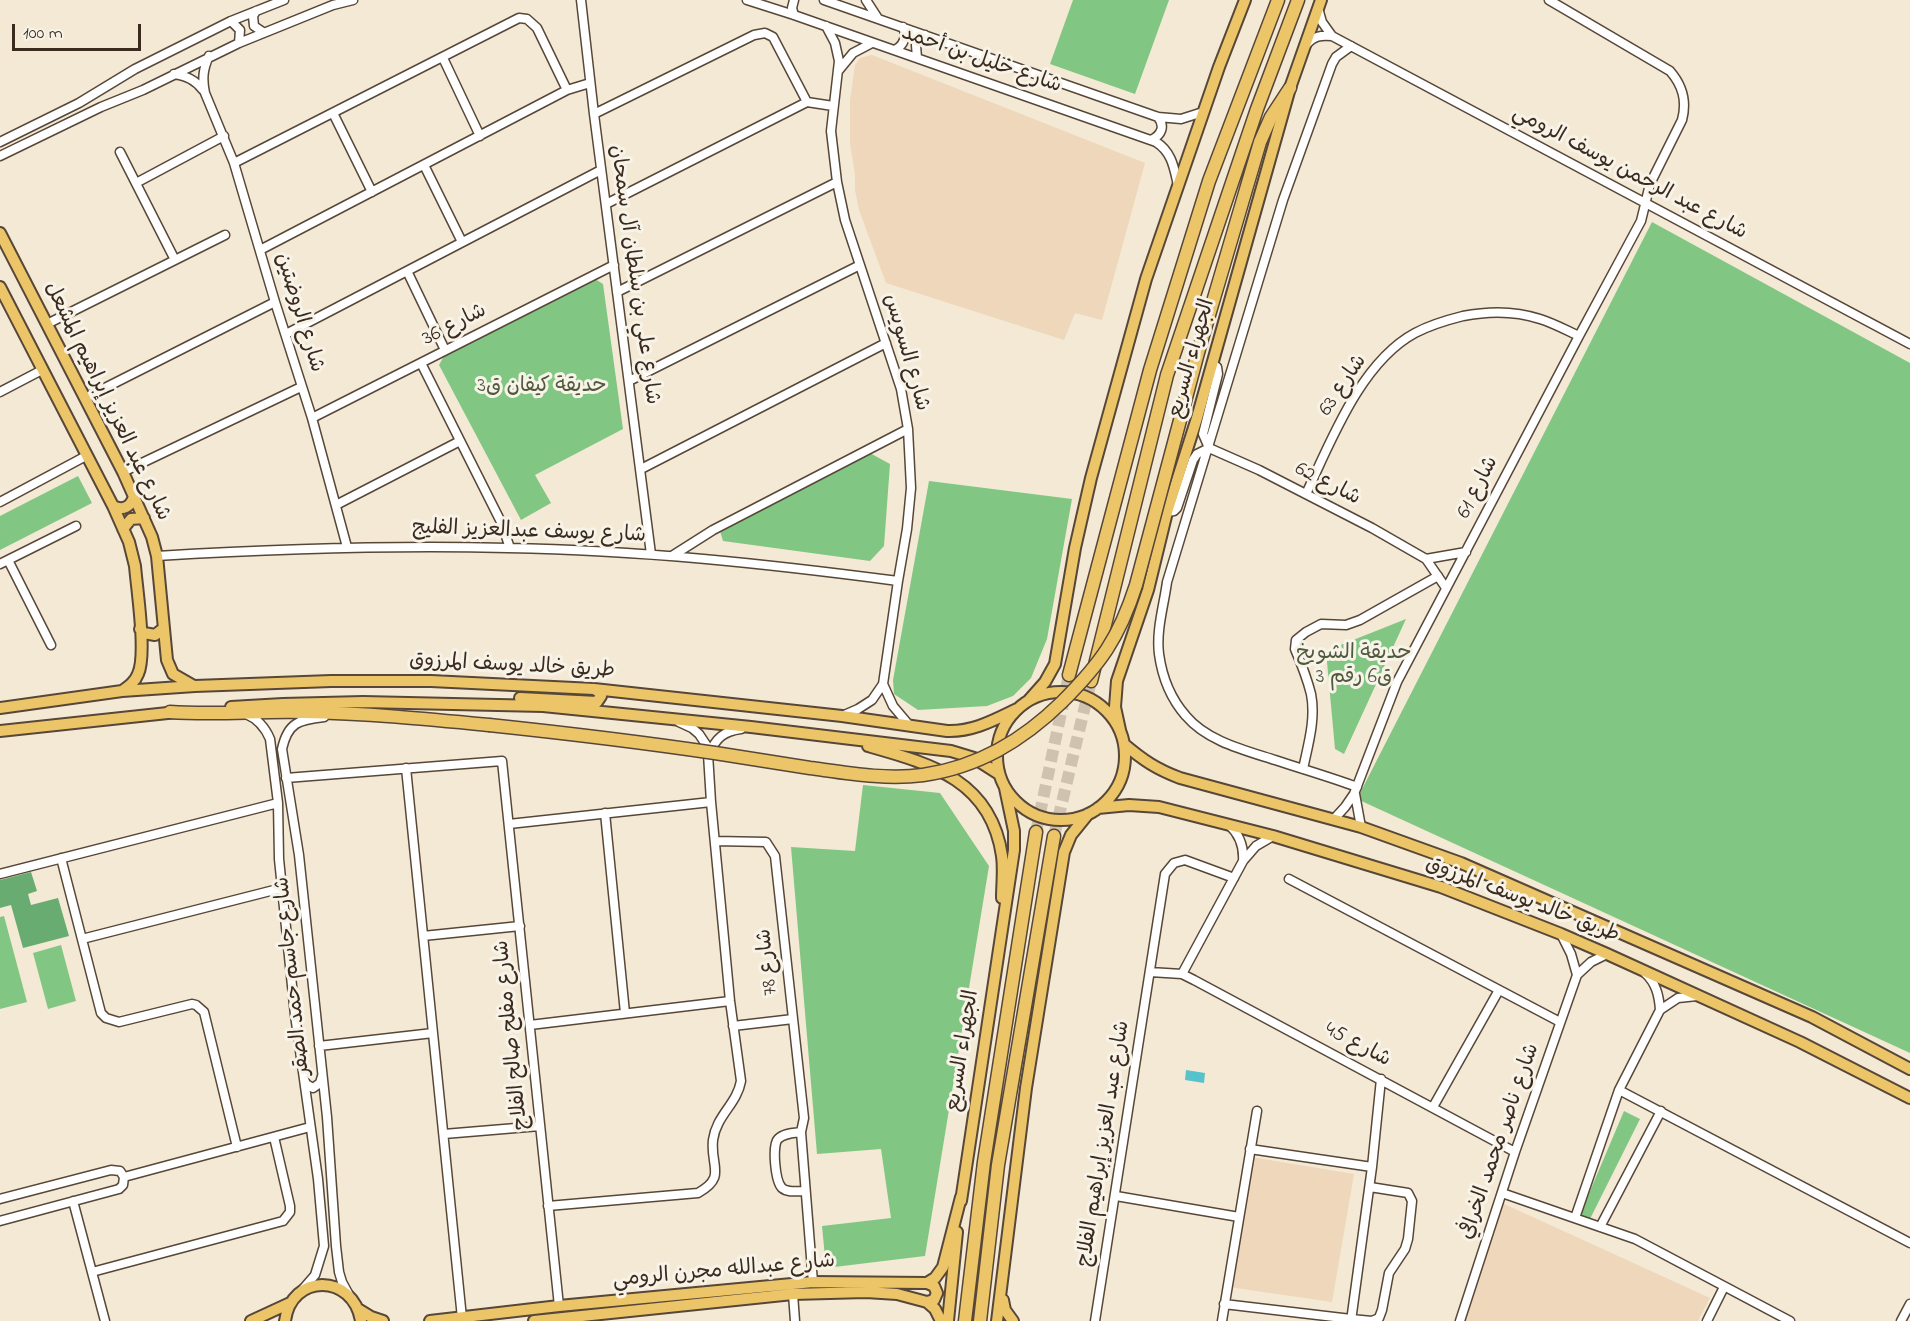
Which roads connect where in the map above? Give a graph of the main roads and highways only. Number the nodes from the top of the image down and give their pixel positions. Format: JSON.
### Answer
{"nodes":[{"id":1,"x":1245,"y":0,"type":"edge"},
{"id":2,"x":1278,"y":0,"type":"edge"},
{"id":3,"x":1298,"y":0,"type":"edge"},
{"id":4,"x":1319,"y":3,"type":"edge"},
{"id":5,"x":1290,"y":87,"type":"junction"},
{"id":6,"x":0,"y":233,"type":"edge"},
{"id":7,"x":6,"y":254,"type":"edge"},
{"id":8,"x":1,"y":291,"type":"edge"},
{"id":9,"x":134,"y":496,"type":"junction"},
{"id":10,"x":112,"y":506,"type":"junction"},
{"id":11,"x":144,"y":519,"type":"junction"},
{"id":12,"x":123,"y":529,"type":"junction"},
{"id":13,"x":164,"y":628,"type":"junction"},
{"id":14,"x":140,"y":629,"type":"junction"},
{"id":15,"x":1070,"y":675,"type":"tunnel mouth"},
{"id":16,"x":1091,"y":681,"type":"tunnel mouth"},
{"id":17,"x":195,"y":686,"type":"junction"},
{"id":18,"x":594,"y":689,"type":"junction"},
{"id":19,"x":122,"y":691,"type":"junction"},
{"id":20,"x":1029,"y":700,"type":"junction"},
{"id":21,"x":472,"y":703,"type":"junction"},
{"id":22,"x":0,"y":708,"type":"edge"},
{"id":23,"x":1017,"y":708,"type":"junction"},
{"id":24,"x":170,"y":712,"type":"junction"},
{"id":25,"x":1120,"y":730,"type":"junction"},
{"id":26,"x":0,"y":731,"type":"edge"},
{"id":27,"x":836,"y":737,"type":"junction"},
{"id":28,"x":1124,"y":744,"type":"junction"},
{"id":29,"x":999,"y":774,"type":"junction"},
{"id":30,"x":1005,"y":788,"type":"junction"},
{"id":31,"x":1098,"y":808,"type":"junction"},
{"id":32,"x":1088,"y":814,"type":"junction"},
{"id":33,"x":1036,"y":832,"type":"tunnel mouth"},
{"id":34,"x":1054,"y":836,"type":"tunnel mouth"},
{"id":35,"x":1000,"y":943,"type":"junction"},
{"id":36,"x":1910,"y":1069,"type":"edge"},
{"id":37,"x":1910,"y":1098,"type":"edge"},
{"id":38,"x":961,"y":1197,"type":"junction"},
{"id":39,"x":1002,"y":1276,"type":"junction"},
{"id":40,"x":927,"y":1283,"type":"junction"},
{"id":41,"x":927,"y":1302,"type":"junction"},
{"id":42,"x":290,"y":1303,"type":"junction"},
{"id":43,"x":358,"y":1309,"type":"junction"},
{"id":44,"x":251,"y":1321,"type":"edge"},
{"id":45,"x":285,"y":1321,"type":"edge"},
{"id":46,"x":361,"y":1321,"type":"edge"},
{"id":47,"x":383,"y":1321,"type":"edge"},
{"id":48,"x":430,"y":1321,"type":"edge"},
{"id":49,"x":534,"y":1321,"type":"edge"},
{"id":50,"x":941,"y":1321,"type":"edge"},
{"id":51,"x":948,"y":1321,"type":"edge"},
{"id":52,"x":965,"y":1321,"type":"edge"},
{"id":53,"x":980,"y":1321,"type":"edge"},
{"id":54,"x":997,"y":1321,"type":"edge"},
{"id":55,"x":1013,"y":1321,"type":"edge"}],
"edges":[{"from":1,"to":20,"type":"main road"},
{"from":2,"to":15,"type":"highway","name":"الجهراء السريع"},
{"from":3,"to":16,"type":"highway","name":"الجهراء السريع"},
{"from":4,"to":5,"type":"main road","name":"الجهراء السريع"},
{"from":5,"to":24,"type":"highway","bridge":true},
{"from":5,"to":25,"type":"main road","name":"الجهراء السريع"},
{"from":6,"to":7,"type":"main road","name":"شارع عبد العزيز إبراهيم المشعل"},
{"from":7,"to":9,"type":"main road","name":"شارع عبد العزيز إبراهيم المشعل"},
{"from":8,"to":10,"type":"main road","name":"شارع عبد العزيز إبراهيم المشعل"},
{"from":9,"to":10,"type":"main road"},
{"from":9,"to":11,"type":"main road","name":"شارع عبد العزيز إبراهيم المشعل"},
{"from":10,"to":12,"type":"main road","name":"شارع عبد العزيز إبراهيم المشعل"},
{"from":11,"to":12,"type":"main road"},
{"from":11,"to":13,"type":"main road","name":"شارع عبد العزيز إبراهيم المشعل"},
{"from":12,"to":14,"type":"main road","name":"شارع عبد العزيز إبراهيم المشعل"},
{"from":13,"to":14,"type":"main road"},
{"from":13,"to":17,"type":"main road","name":"شارع عبد العزيز إبراهيم المشعل"},
{"from":14,"to":19,"type":"main road","name":"شارع عبد العزيز إبراهيم المشعل"},
{"from":17,"to":18,"type":"main road","name":"طريق خالد يوسف المرزوق"},
{"from":17,"to":19,"type":"main road","name":"طريق خالد يوسف المرزوق"},
{"from":18,"to":21,"type":"main road"},
{"from":18,"to":23,"type":"main road","name":"طريق خالد يوسف المرزوق"},
{"from":19,"to":22,"type":"main road","name":"طريق خالد يوسف المرزوق"},
{"from":20,"to":23,"type":"main road"},
{"from":20,"to":25,"type":"main road"},
{"from":21,"to":24,"type":"main road","name":"طريق خالد يوسف المرزوق"},
{"from":21,"to":27,"type":"main road","name":"طريق خالد يوسف المرزوق"},
{"from":23,"to":29,"type":"main road"},
{"from":24,"to":26,"type":"main road","name":"طريق خالد يوسف المرزوق"},
{"from":25,"to":28,"type":"main road"},
{"from":27,"to":29,"type":"main road","name":"طريق خالد يوسف المرزوق"},
{"from":27,"to":35,"type":"main road"},
{"from":28,"to":31,"type":"main road"},
{"from":28,"to":36,"type":"main road","name":"طريق خالد يوسف المرزوق"},
{"from":29,"to":30,"type":"main road"},
{"from":30,"to":32,"type":"main road"},
{"from":30,"to":35,"type":"main road","name":"الجهراء السريع"},
{"from":31,"to":32,"type":"main road"},
{"from":31,"to":37,"type":"main road","name":"طريق خالد يوسف المرزوق"},
{"from":32,"to":39,"type":"main road"},
{"from":33,"to":52,"type":"highway","name":"الجهراء السريع"},
{"from":34,"to":53,"type":"highway"},
{"from":35,"to":38,"type":"main road","name":"الجهراء السريع"},
{"from":38,"to":40,"type":"main road"},
{"from":38,"to":51,"type":"main road","name":"الجهراء السريع"},
{"from":39,"to":54,"type":"main road"},
{"from":39,"to":55,"type":"main road"},
{"from":40,"to":41,"type":"main road"},
{"from":40,"to":48,"type":"main road","name":"شارع عبدالله مجرن الرومي"},
{"from":41,"to":49,"type":"main road","name":"شارع عبدالله مجرن الرومي"},
{"from":41,"to":50,"type":"main road"},
{"from":42,"to":43,"type":"main road"},
{"from":42,"to":44,"type":"main road"},
{"from":42,"to":45,"type":"main road"},
{"from":43,"to":46,"type":"main road"},
{"from":43,"to":47,"type":"main road"}]}
